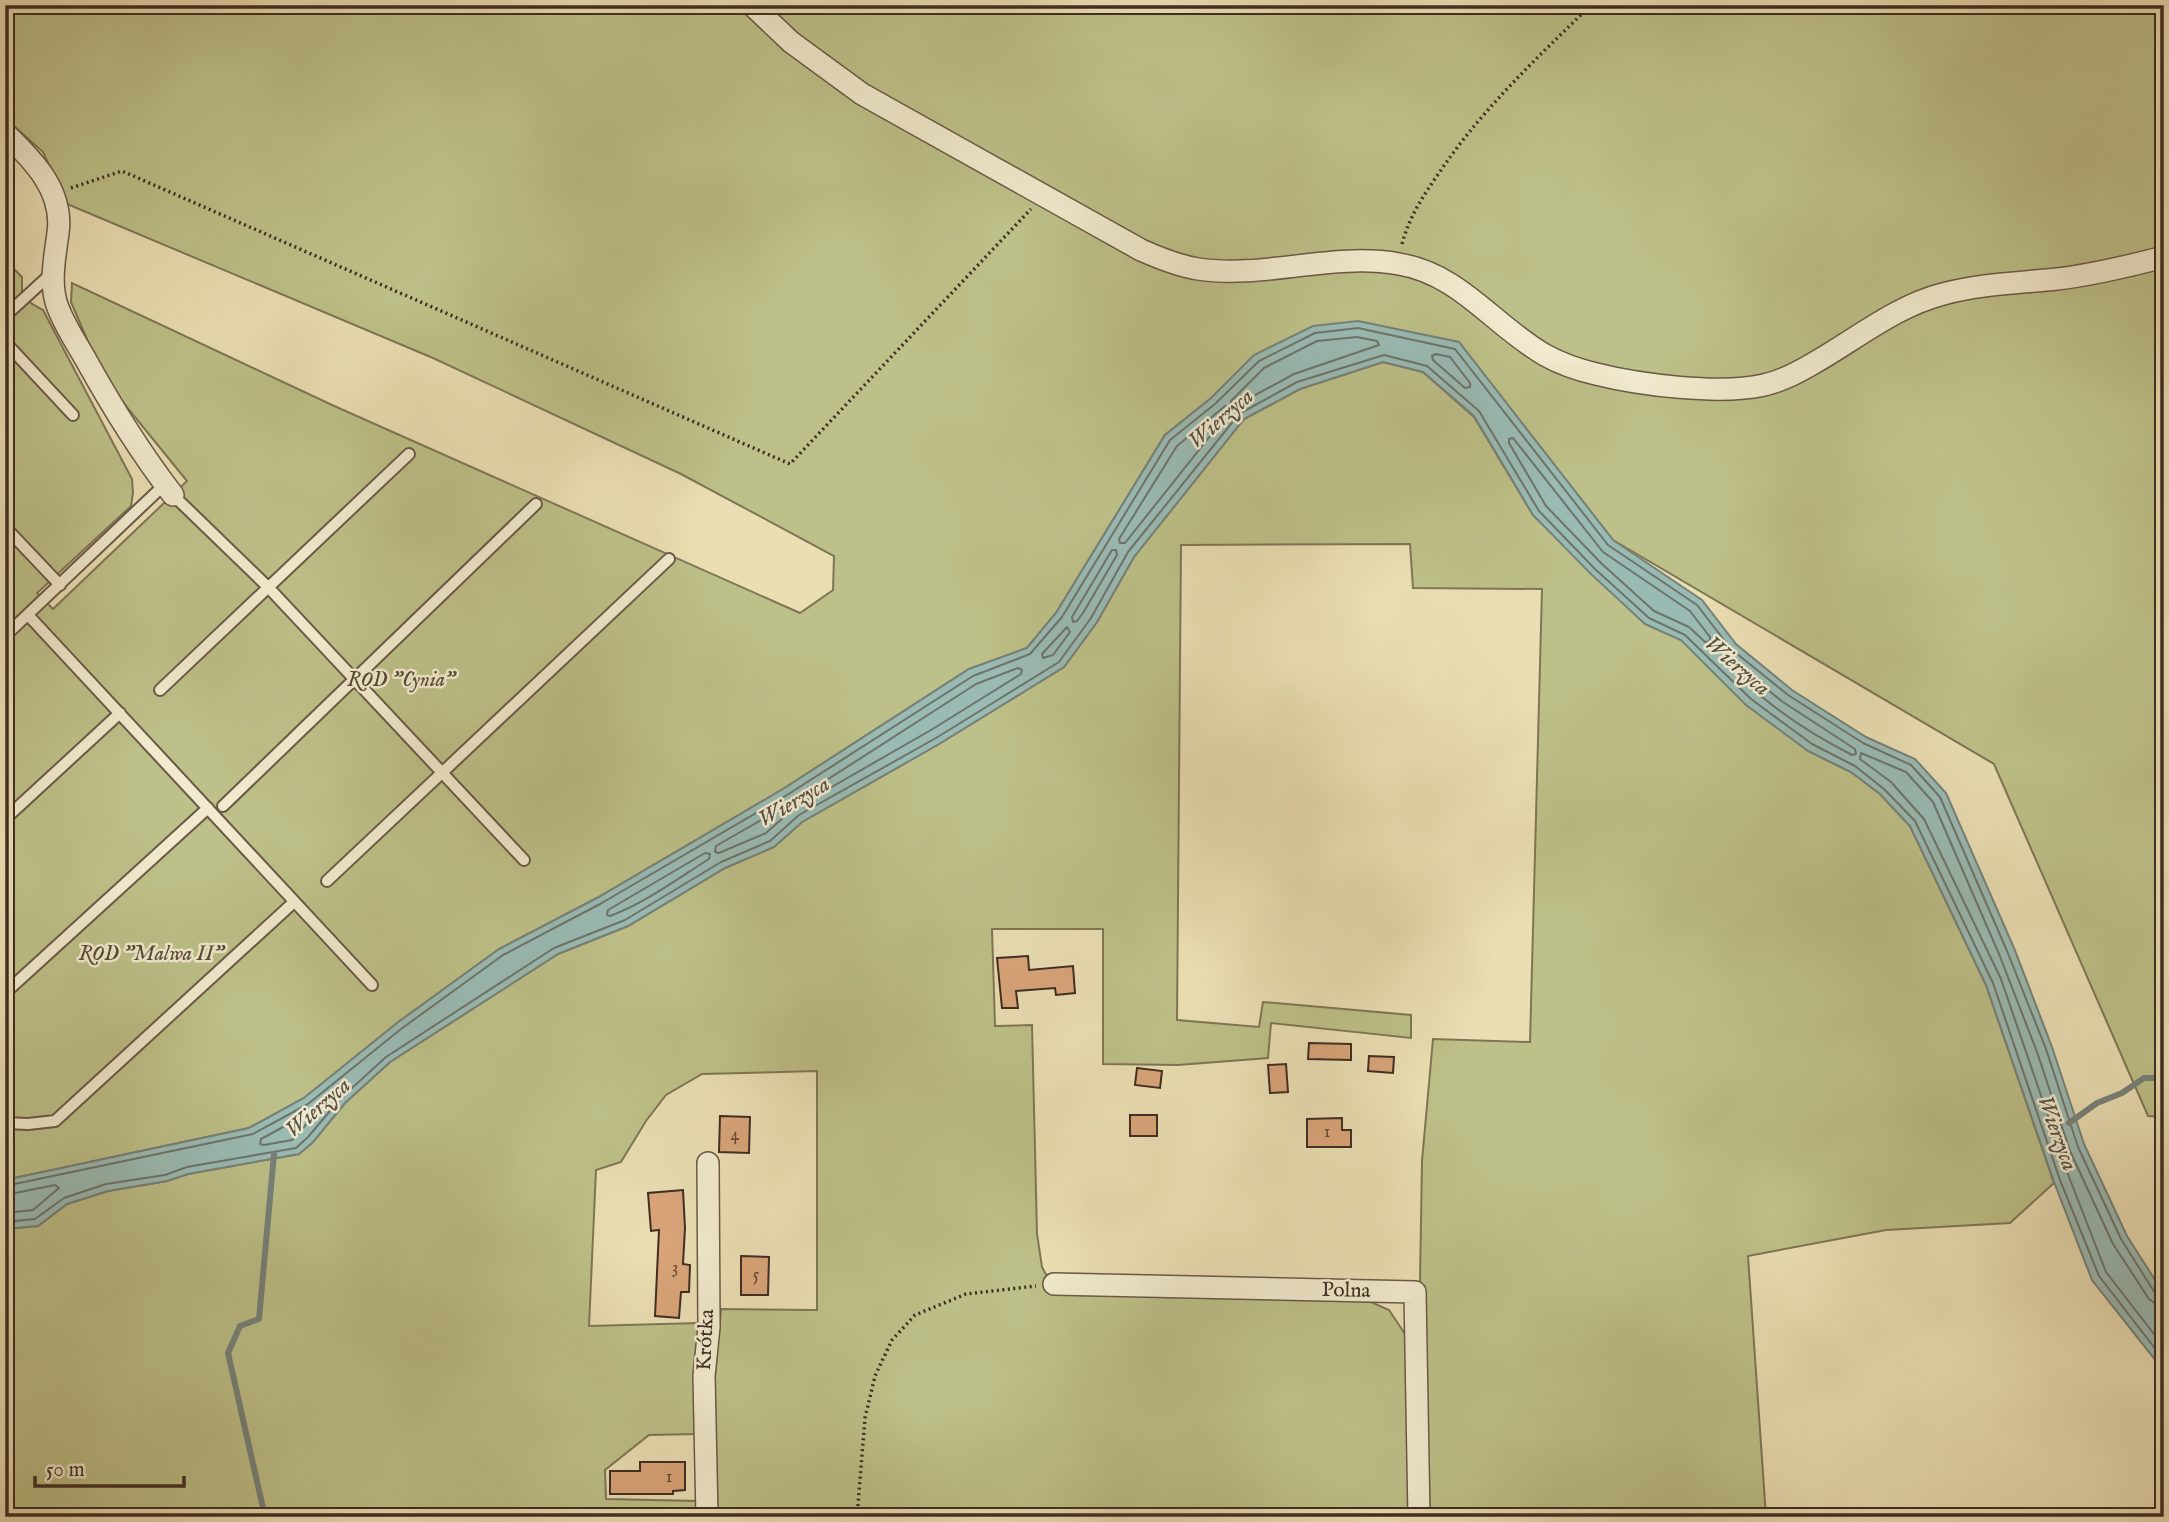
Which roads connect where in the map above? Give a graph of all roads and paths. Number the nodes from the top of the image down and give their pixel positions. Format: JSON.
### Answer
{"nodes":[{"id":1,"x":752,"y":5,"type":"edge"},
{"id":2,"x":1591,"y":5,"type":"edge"},
{"id":3,"x":5,"y":133,"type":"edge"},
{"id":4,"x":53,"y":194,"type":"junction"},
{"id":5,"x":1043,"y":197,"type":"junction"},
{"id":6,"x":2164,"y":257,"type":"edge"},
{"id":7,"x":1398,"y":263,"type":"junction"},
{"id":8,"x":52,"y":273,"type":"junction"},
{"id":9,"x":5,"y":316,"type":"edge"},
{"id":10,"x":5,"y":342,"type":"edge"},
{"id":11,"x":72,"y":415,"type":"dead end"},
{"id":12,"x":409,"y":454,"type":"dead end"},
{"id":13,"x":169,"y":490,"type":"junction"},
{"id":14,"x":536,"y":504,"type":"dead end"},
{"id":15,"x":5,"y":527,"type":"edge"},
{"id":16,"x":669,"y":559,"type":"dead end"},
{"id":17,"x":60,"y":585,"type":"junction"},
{"id":18,"x":268,"y":587,"type":"junction"},
{"id":19,"x":28,"y":615,"type":"junction"},
{"id":20,"x":5,"y":636,"type":"edge"},
{"id":21,"x":355,"y":680,"type":"junction"},
{"id":22,"x":160,"y":690,"type":"dead end"},
{"id":23,"x":120,"y":713,"type":"junction"},
{"id":24,"x":442,"y":772,"type":"junction"},
{"id":25,"x":223,"y":806,"type":"dead end"},
{"id":26,"x":208,"y":808,"type":"junction"},
{"id":27,"x":5,"y":819,"type":"edge"},
{"id":28,"x":524,"y":860,"type":"dead end"},
{"id":29,"x":327,"y":881,"type":"dead end"},
{"id":30,"x":293,"y":902,"type":"junction"},
{"id":31,"x":372,"y":985,"type":"dead end"},
{"id":32,"x":5,"y":993,"type":"edge"},
{"id":33,"x":5,"y":1123,"type":"edge"},
{"id":34,"x":708,"y":1163,"type":"dead end"},
{"id":35,"x":1054,"y":1284,"type":"joint"},
{"id":36,"x":707,"y":1517,"type":"edge"},
{"id":37,"x":858,"y":1517,"type":"edge"},
{"id":38,"x":1419,"y":1517,"type":"edge"}],
"edges":[{"from":1,"to":5,"type":"street"},
{"from":2,"to":7,"type":"path"},
{"from":3,"to":4,"type":"street"},
{"from":4,"to":5,"type":"path"},
{"from":4,"to":8,"type":"street"},
{"from":5,"to":7,"type":"street"},
{"from":6,"to":7,"type":"street"},
{"from":8,"to":9,"type":"lane"},
{"from":8,"to":13,"type":"street"},
{"from":10,"to":11,"type":"lane"},
{"from":12,"to":18,"type":"lane"},
{"from":13,"to":17,"type":"lane"},
{"from":13,"to":18,"type":"lane"},
{"from":14,"to":21,"type":"lane"},
{"from":15,"to":17,"type":"lane"},
{"from":16,"to":24,"type":"lane"},
{"from":17,"to":19,"type":"lane"},
{"from":18,"to":21,"type":"lane"},
{"from":18,"to":22,"type":"lane"},
{"from":19,"to":20,"type":"lane"},
{"from":19,"to":23,"type":"lane"},
{"from":21,"to":24,"type":"lane"},
{"from":21,"to":25,"type":"lane"},
{"from":23,"to":26,"type":"lane"},
{"from":23,"to":27,"type":"lane"},
{"from":24,"to":28,"type":"lane"},
{"from":24,"to":29,"type":"lane"},
{"from":26,"to":30,"type":"lane"},
{"from":26,"to":32,"type":"lane"},
{"from":30,"to":31,"type":"lane"},
{"from":30,"to":33,"type":"lane"},
{"from":34,"to":36,"type":"street","name":"Krótka"},
{"from":35,"to":37,"type":"path"},
{"from":35,"to":38,"type":"street","name":"Polna"}]}
